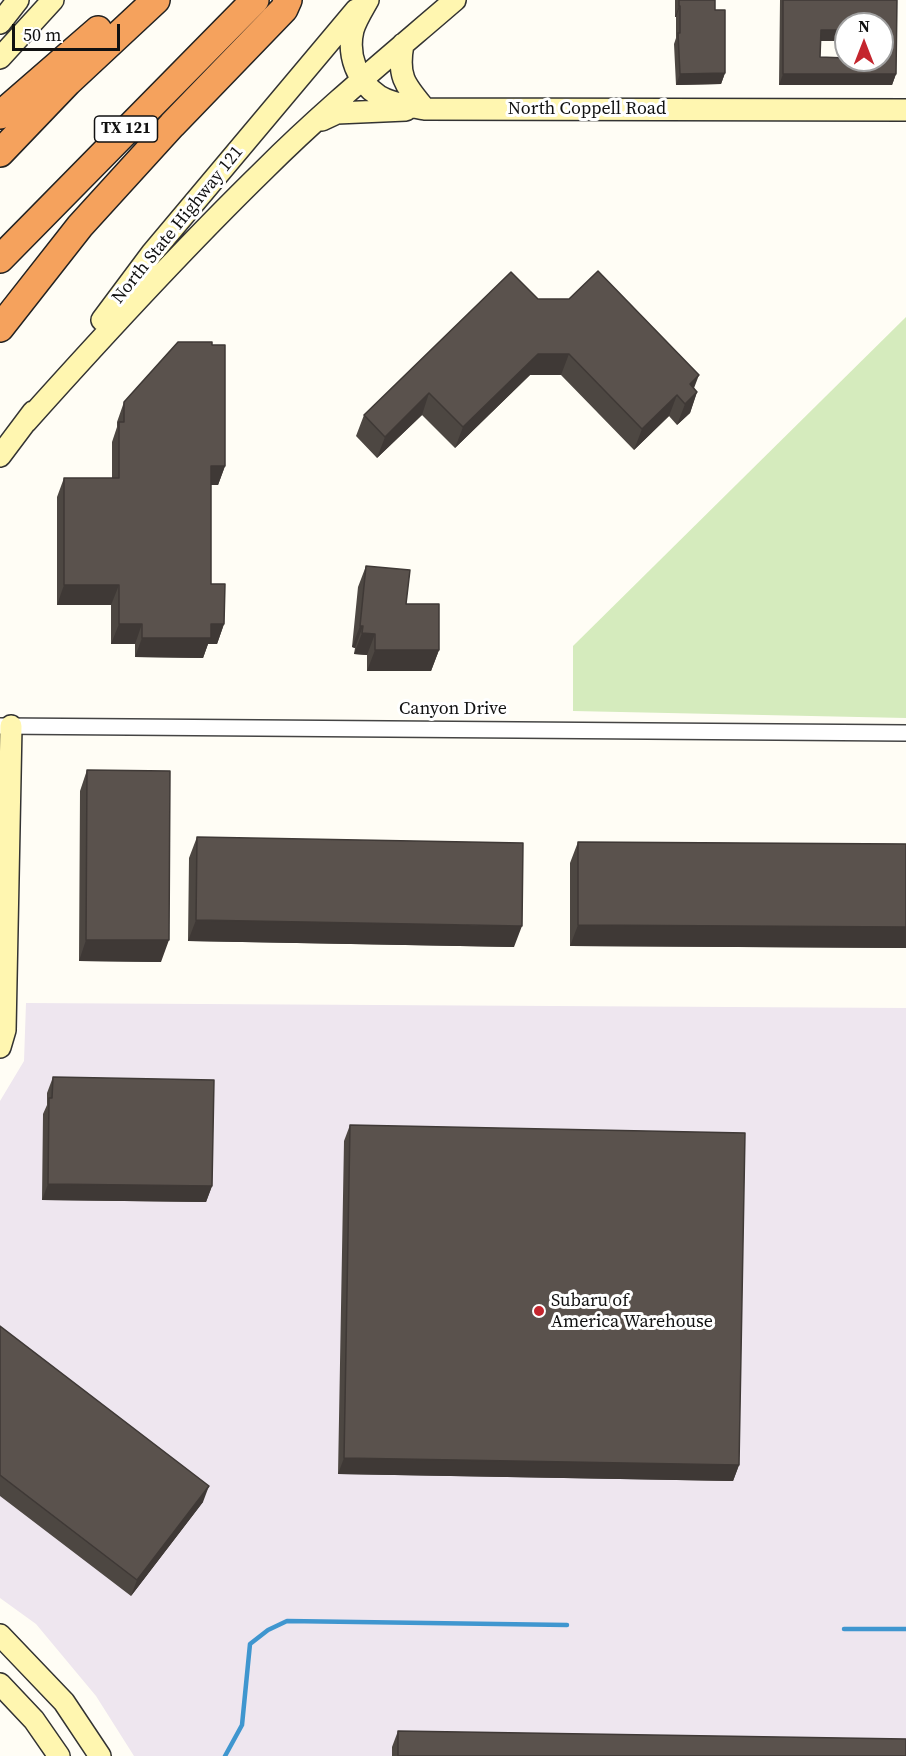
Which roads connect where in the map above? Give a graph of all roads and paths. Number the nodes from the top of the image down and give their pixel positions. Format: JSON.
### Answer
{"nodes":[{"id":1,"x":18,"y":0,"type":"edge"},
{"id":2,"x":53,"y":0,"type":"edge"},
{"id":3,"x":133,"y":0,"type":"edge"},
{"id":4,"x":156,"y":0,"type":"edge"},
{"id":5,"x":255,"y":0,"type":"edge"},
{"id":6,"x":288,"y":0,"type":"edge"},
{"id":7,"x":366,"y":0,"type":"edge"},
{"id":8,"x":454,"y":0,"type":"edge"},
{"id":9,"x":0,"y":23,"type":"edge"},
{"id":10,"x":403,"y":44,"type":"junction"},
{"id":11,"x":0,"y":58,"type":"edge"},
{"id":12,"x":362,"y":80,"type":"junction"},
{"id":13,"x":425,"y":109,"type":"junction"},
{"id":14,"x":906,"y":110,"type":"edge"},
{"id":15,"x":0,"y":115,"type":"edge"},
{"id":16,"x":311,"y":125,"type":"junction"},
{"id":17,"x":0,"y":153,"type":"edge"},
{"id":18,"x":0,"y":259,"type":"edge"},
{"id":19,"x":0,"y":328,"type":"edge"},
{"id":20,"x":26,"y":422,"type":"junction"},
{"id":21,"x":0,"y":456,"type":"edge"},
{"id":22,"x":5,"y":726,"type":"edge"},
{"id":23,"x":906,"y":733,"type":"edge"},
{"id":24,"x":0,"y":1047,"type":"edge"},
{"id":25,"x":0,"y":1635,"type":"edge"},
{"id":26,"x":0,"y":1684,"type":"edge"},
{"id":27,"x":59,"y":1756,"type":"edge"},
{"id":28,"x":100,"y":1756,"type":"edge"}],
"edges":[{"from":1,"to":9,"type":"main road"},
{"from":2,"to":11,"type":"main road"},
{"from":3,"to":15,"type":"highway"},
{"from":4,"to":17,"type":"highway"},
{"from":5,"to":18,"type":"highway","number":"TX 121"},
{"from":6,"to":19,"type":"highway"},
{"from":7,"to":12,"type":"main road"},
{"from":7,"to":20,"type":"main road","name":"North State Highway 121"},
{"from":8,"to":10,"type":"main road"},
{"from":10,"to":12,"type":"main road"},
{"from":10,"to":13,"type":"main road"},
{"from":12,"to":13,"type":"main road","name":"North Coppell Road"},
{"from":12,"to":16,"type":"main road"},
{"from":13,"to":14,"type":"main road","name":"North Coppell Road"},
{"from":13,"to":16,"type":"main road"},
{"from":16,"to":20,"type":"main road"},
{"from":20,"to":21,"type":"main road","name":"North State Highway 121"},
{"from":22,"to":23,"type":"street","name":"Canyon Drive"},
{"from":22,"to":24,"type":"main road"},
{"from":25,"to":28,"type":"main road"},
{"from":26,"to":27,"type":"main road"}]}
